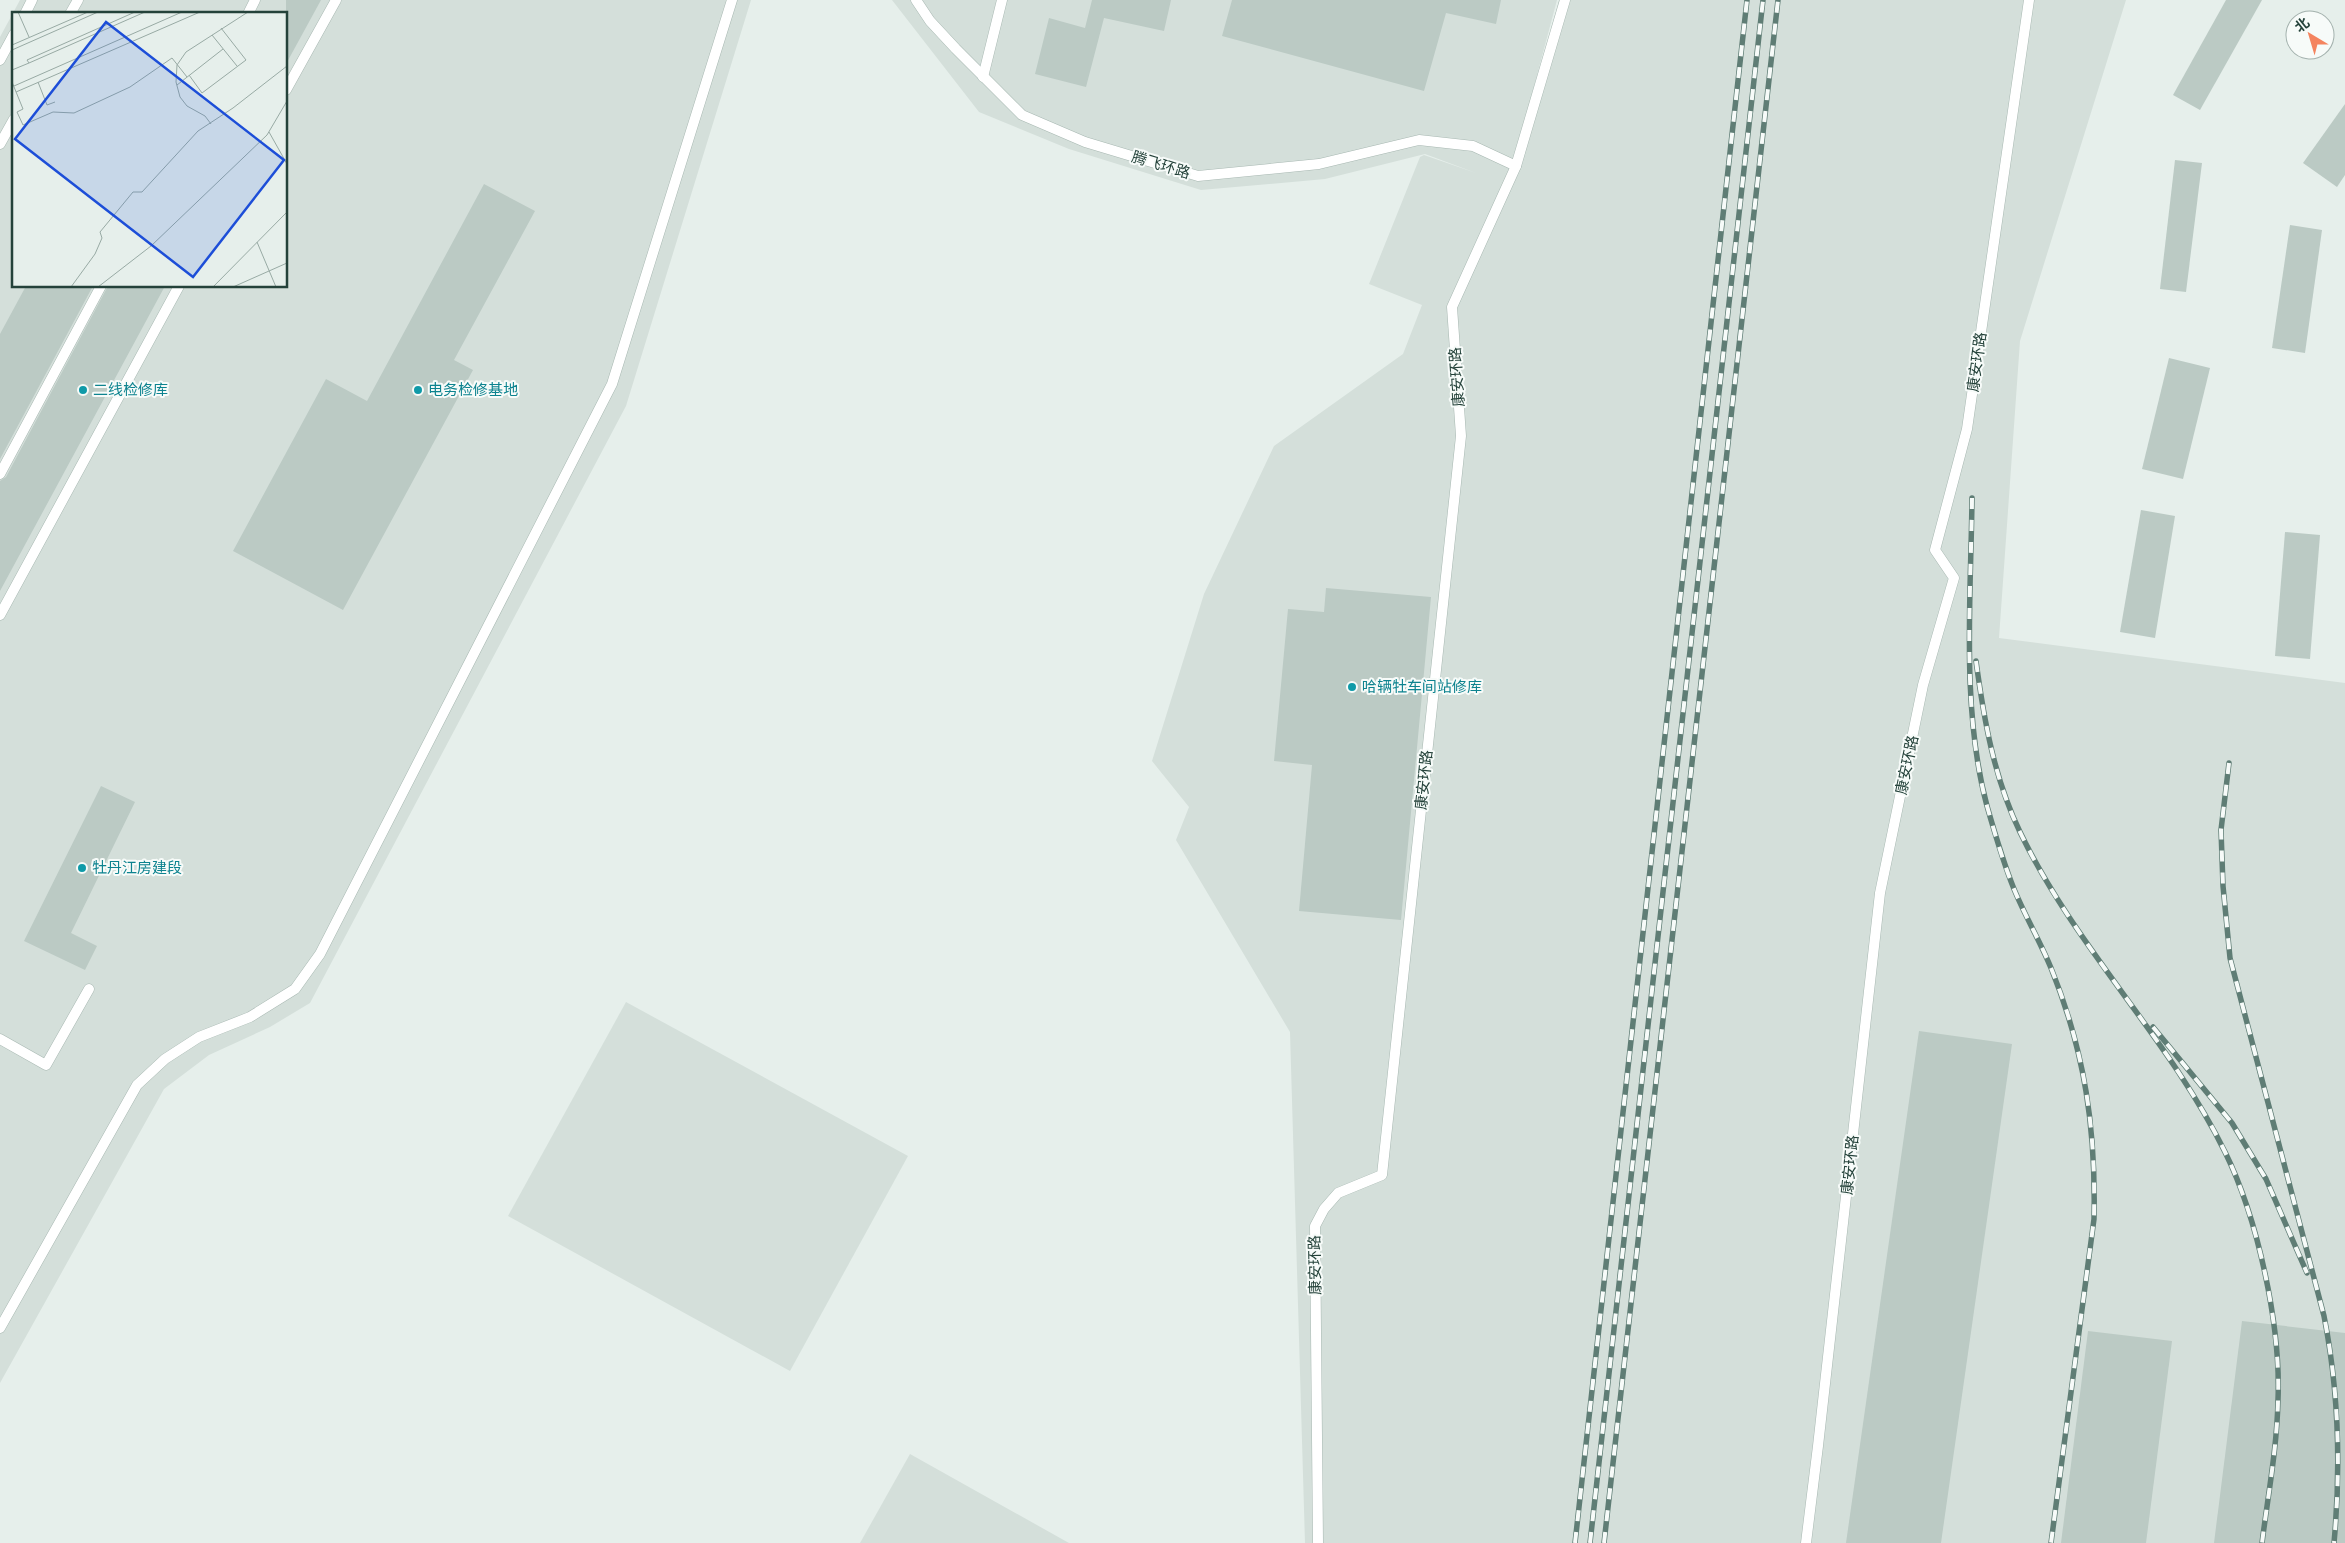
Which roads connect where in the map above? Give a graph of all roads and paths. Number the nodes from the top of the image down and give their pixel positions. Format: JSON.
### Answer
{"nodes":[{"id":1,"x":32,"y":0,"type":"edge"},
{"id":2,"x":78,"y":0,"type":"edge"},
{"id":3,"x":255,"y":0,"type":"edge"},
{"id":4,"x":336,"y":0,"type":"edge"},
{"id":5,"x":732,"y":0,"type":"edge"},
{"id":6,"x":916,"y":0,"type":"edge"},
{"id":7,"x":1002,"y":0,"type":"edge"},
{"id":8,"x":1565,"y":0,"type":"edge"},
{"id":9,"x":2029,"y":0,"type":"edge"},
{"id":10,"x":26,"y":12,"type":"edge"},
{"id":11,"x":71,"y":12,"type":"edge"},
{"id":12,"x":249,"y":12,"type":"edge"},
{"id":13,"x":12,"y":38,"type":"edge"},
{"id":14,"x":0,"y":60,"type":"edge"},
{"id":15,"x":983,"y":76,"type":"junction"},
{"id":16,"x":288,"y":86,"type":"edge"},
{"id":17,"x":12,"y":122,"type":"edge"},
{"id":18,"x":0,"y":144,"type":"edge"},
{"id":19,"x":1516,"y":166,"type":"junction"},
{"id":20,"x":100,"y":288,"type":"edge"},
{"id":21,"x":178,"y":288,"type":"edge"},
{"id":22,"x":0,"y":474,"type":"edge"},
{"id":23,"x":0,"y":615,"type":"edge"},
{"id":24,"x":89,"y":990,"type":"dead end"},
{"id":25,"x":0,"y":1039,"type":"edge"},
{"id":26,"x":0,"y":1328,"type":"edge"},
{"id":27,"x":1318,"y":1543,"type":"edge"},
{"id":28,"x":1806,"y":1543,"type":"edge"}],
"edges":[{"from":1,"to":10,"type":"lane"},
{"from":2,"to":11,"type":"lane"},
{"from":3,"to":12,"type":"lane"},
{"from":4,"to":16,"type":"lane"},
{"from":5,"to":26,"type":"lane"},
{"from":6,"to":15,"type":"lane","name":"腾飞环路"},
{"from":7,"to":15,"type":"lane"},
{"from":8,"to":19,"type":"lane","name":"康安环路"},
{"from":9,"to":28,"type":"lane","name":"康安环路"},
{"from":13,"to":14,"type":"lane"},
{"from":15,"to":19,"type":"lane","name":"腾飞环路"},
{"from":17,"to":18,"type":"lane"},
{"from":19,"to":27,"type":"lane","name":"康安环路"},
{"from":20,"to":22,"type":"lane"},
{"from":21,"to":23,"type":"lane"},
{"from":24,"to":25,"type":"lane"}]}
